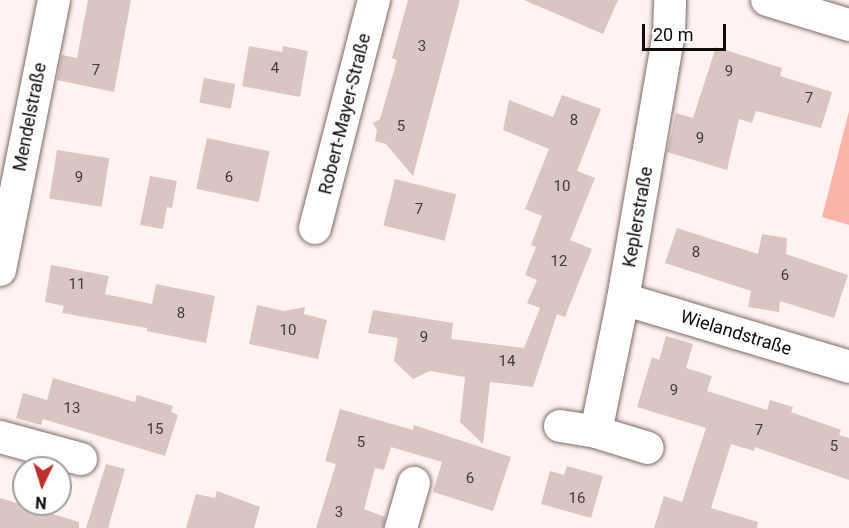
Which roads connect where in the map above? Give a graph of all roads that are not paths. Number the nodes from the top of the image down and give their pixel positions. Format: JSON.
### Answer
{"nodes":[{"id":1,"x":54,"y":0,"type":"edge"},
{"id":2,"x":374,"y":0,"type":"edge"},
{"id":3,"x":670,"y":0,"type":"edge"},
{"id":4,"x":767,"y":0,"type":"edge"},
{"id":5,"x":849,"y":25,"type":"edge"},
{"id":6,"x":315,"y":228,"type":"dead end"},
{"id":7,"x":0,"y":270,"type":"edge"},
{"id":8,"x":623,"y":299,"type":"junction"},
{"id":9,"x":849,"y":367,"type":"edge"},
{"id":10,"x":560,"y":426,"type":"dead end"},
{"id":11,"x":596,"y":432,"type":"junction"},
{"id":12,"x":0,"y":437,"type":"edge"},
{"id":13,"x":648,"y":448,"type":"dead end"},
{"id":14,"x":81,"y":459,"type":"dead end"},
{"id":15,"x":414,"y":483,"type":"dead end"},
{"id":16,"x":401,"y":528,"type":"edge"}],
"edges":[{"from":1,"to":7,"type":"street","name":"Mendelstraße"},
{"from":2,"to":6,"type":"street","name":"Robert-Mayer-Straße"},
{"from":3,"to":8,"type":"street","name":"Keplerstraße"},
{"from":4,"to":5,"type":"street"},
{"from":8,"to":9,"type":"street","name":"Wielandstraße"},
{"from":8,"to":11,"type":"street","name":"Keplerstraße"},
{"from":10,"to":11,"type":"street"},
{"from":11,"to":13,"type":"street"},
{"from":12,"to":14,"type":"street"},
{"from":15,"to":16,"type":"street"}]}
